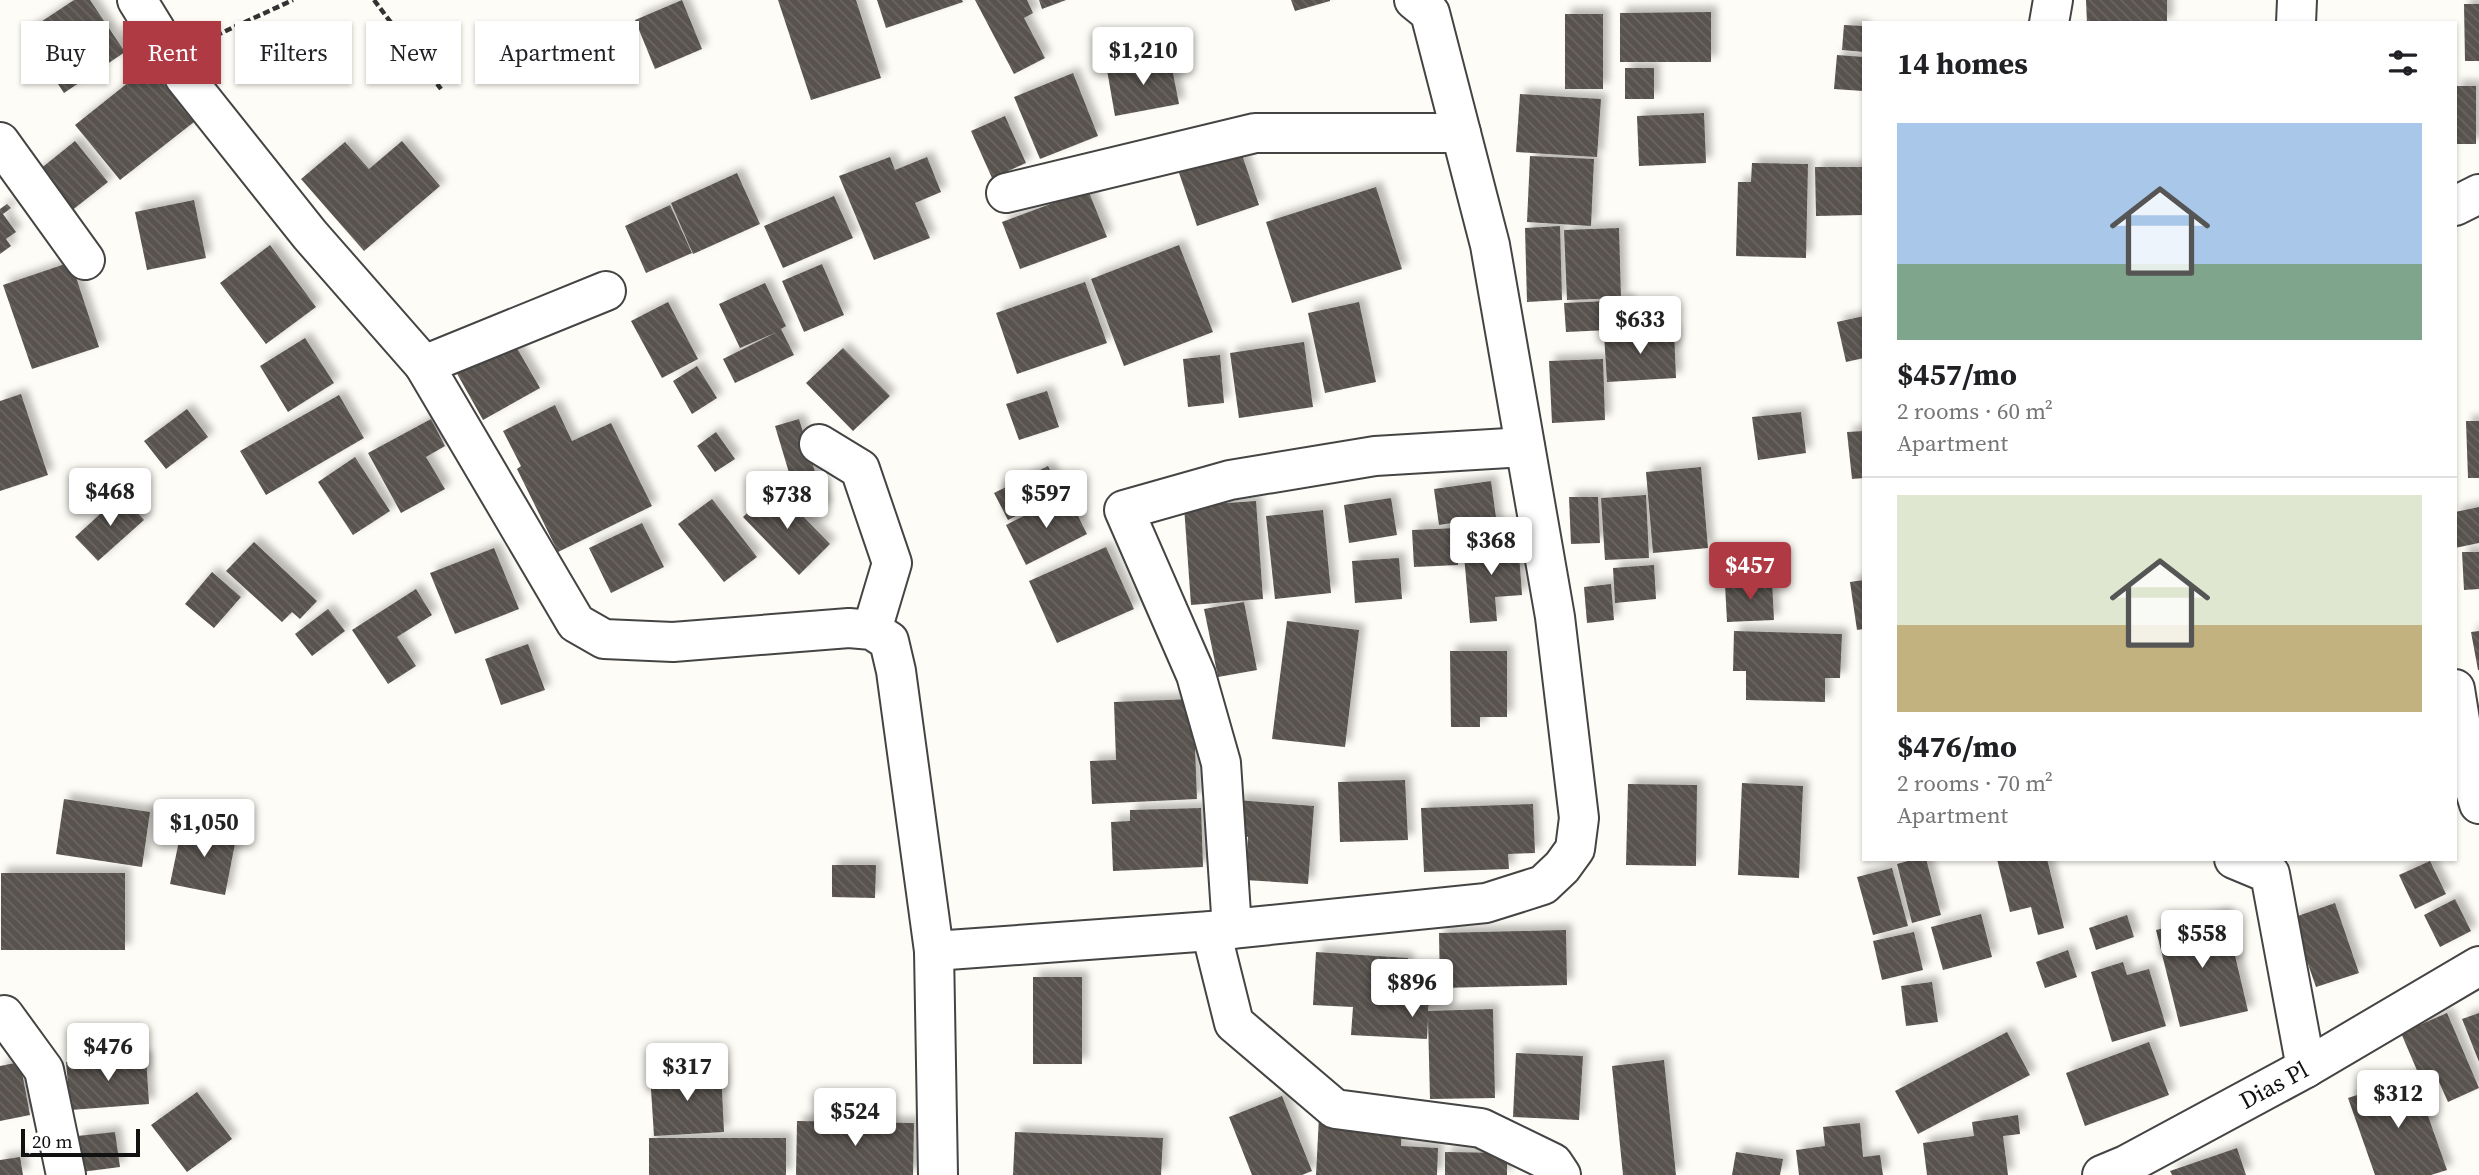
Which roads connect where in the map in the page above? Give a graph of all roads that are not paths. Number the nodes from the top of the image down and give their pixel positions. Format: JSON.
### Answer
{"nodes":[{"id":1,"x":137,"y":0,"type":"edge"},
{"id":2,"x":1414,"y":0,"type":"edge"},
{"id":3,"x":2053,"y":0,"type":"edge"},
{"id":4,"x":2297,"y":0,"type":"edge"},
{"id":5,"x":2049,"y":21,"type":"edge"},
{"id":6,"x":2296,"y":21,"type":"edge"},
{"id":7,"x":1461,"y":133,"type":"junction"},
{"id":8,"x":0,"y":142,"type":"edge"},
{"id":9,"x":1006,"y":194,"type":"dead end"},
{"id":10,"x":2479,"y":194,"type":"edge"},
{"id":11,"x":2457,"y":205,"type":"edge"},
{"id":12,"x":85,"y":260,"type":"dead end"},
{"id":13,"x":606,"y":291,"type":"dead end"},
{"id":14,"x":424,"y":365,"type":"junction"},
{"id":15,"x":818,"y":444,"type":"dead end"},
{"id":16,"x":1525,"y":447,"type":"junction"},
{"id":17,"x":872,"y":630,"type":"junction"},
{"id":18,"x":2457,"y":702,"type":"edge"},
{"id":19,"x":2479,"y":804,"type":"edge"},
{"id":20,"x":2239,"y":861,"type":"edge"},
{"id":21,"x":1221,"y":930,"type":"junction"},
{"id":22,"x":934,"y":951,"type":"junction"},
{"id":23,"x":2479,"y":966,"type":"edge"},
{"id":24,"x":4,"y":1015,"type":"dead end"},
{"id":25,"x":2306,"y":1068,"type":"junction"},
{"id":26,"x":2119,"y":1172,"type":"edge"},
{"id":27,"x":66,"y":1175,"type":"edge"},
{"id":28,"x":938,"y":1175,"type":"edge"},
{"id":29,"x":1561,"y":1175,"type":"edge"}],
"edges":[{"from":1,"to":14,"type":"street"},
{"from":2,"to":7,"type":"street"},
{"from":3,"to":5,"type":"street"},
{"from":4,"to":6,"type":"street"},
{"from":7,"to":9,"type":"street"},
{"from":7,"to":16,"type":"street"},
{"from":8,"to":12,"type":"street"},
{"from":10,"to":11,"type":"street"},
{"from":13,"to":14,"type":"street"},
{"from":14,"to":17,"type":"street"},
{"from":15,"to":17,"type":"street"},
{"from":16,"to":21,"type":"street"},
{"from":16,"to":21,"type":"street"},
{"from":17,"to":22,"type":"street"},
{"from":18,"to":19,"type":"street"},
{"from":20,"to":25,"type":"street"},
{"from":21,"to":22,"type":"street"},
{"from":21,"to":29,"type":"street"},
{"from":22,"to":28,"type":"street"},
{"from":23,"to":25,"type":"street","name":"Dias Pl"},
{"from":24,"to":27,"type":"street"},
{"from":25,"to":26,"type":"street","name":"Dias Pl"}]}
